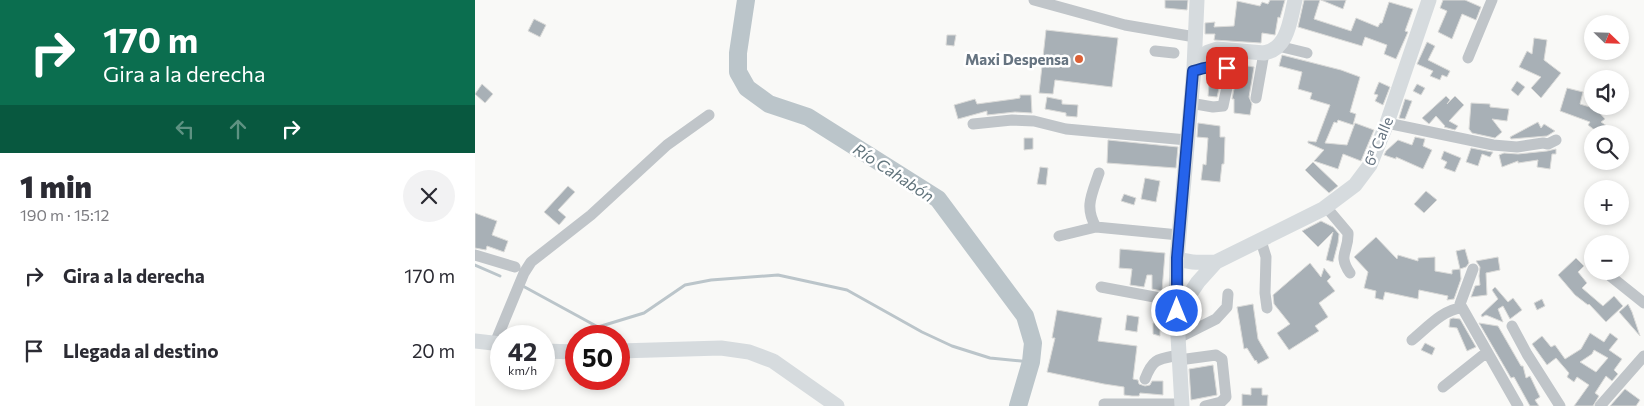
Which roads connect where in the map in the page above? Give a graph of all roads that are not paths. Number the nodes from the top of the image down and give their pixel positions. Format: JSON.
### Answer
{"nodes":[{"id":1,"x":1034,"y":0,"type":"edge"},
{"id":2,"x":1197,"y":0,"type":"edge"},
{"id":3,"x":1295,"y":0,"type":"edge"},
{"id":4,"x":1429,"y":0,"type":"edge"},
{"id":5,"x":1491,"y":0,"type":"edge"},
{"id":6,"x":1195,"y":37,"type":"junction"},
{"id":7,"x":1281,"y":42,"type":"junction"},
{"id":8,"x":1155,"y":51,"type":"dead end"},
{"id":9,"x":1174,"y":53,"type":"dead end"},
{"id":10,"x":1264,"y":53,"type":"junction"},
{"id":11,"x":1307,"y":53,"type":"dead end"},
{"id":12,"x":1468,"y":58,"type":"dead end"},
{"id":13,"x":1194,"y":70,"type":"junction"},
{"id":14,"x":1256,"y":98,"type":"dead end"},
{"id":15,"x":1190,"y":103,"type":"junction"},
{"id":16,"x":709,"y":115,"type":"dead end"},
{"id":17,"x":1387,"y":123,"type":"junction"},
{"id":18,"x":973,"y":124,"type":"dead end"},
{"id":19,"x":1187,"y":140,"type":"junction"},
{"id":20,"x":1556,"y":140,"type":"dead end"},
{"id":21,"x":1099,"y":173,"type":"dead end"},
{"id":22,"x":1326,"y":207,"type":"junction"},
{"id":23,"x":1096,"y":227,"type":"junction"},
{"id":24,"x":1179,"y":235,"type":"junction"},
{"id":25,"x":1059,"y":236,"type":"dead end"},
{"id":26,"x":1261,"y":241,"type":"junction"},
{"id":27,"x":475,"y":255,"type":"edge"},
{"id":28,"x":1177,"y":258,"type":"junction"},
{"id":29,"x":1216,"y":262,"type":"junction"},
{"id":30,"x":515,"y":267,"type":"dead end"},
{"id":31,"x":1473,"y":269,"type":"dead end"},
{"id":32,"x":1350,"y":273,"type":"dead end"},
{"id":33,"x":1615,"y":280,"type":"edge"},
{"id":34,"x":1101,"y":287,"type":"dead end"},
{"id":35,"x":1228,"y":294,"type":"dead end"},
{"id":36,"x":1176,"y":301,"type":"junction"},
{"id":37,"x":1644,"y":304,"type":"edge"},
{"id":38,"x":1267,"y":308,"type":"dead end"},
{"id":39,"x":1462,"y":308,"type":"junction"},
{"id":40,"x":1177,"y":322,"type":"junction"},
{"id":41,"x":505,"y":325,"type":"edge"},
{"id":42,"x":1512,"y":326,"type":"dead end"},
{"id":43,"x":1178,"y":338,"type":"junction"},
{"id":44,"x":1412,"y":340,"type":"dead end"},
{"id":45,"x":475,"y":341,"type":"edge"},
{"id":46,"x":490,"y":342,"type":"edge"},
{"id":47,"x":630,"y":351,"type":"edge"},
{"id":48,"x":1487,"y":352,"type":"junction"},
{"id":49,"x":1644,"y":356,"type":"edge"},
{"id":50,"x":1179,"y":357,"type":"junction"},
{"id":51,"x":1145,"y":379,"type":"dead end"},
{"id":52,"x":1443,"y":388,"type":"dead end"},
{"id":53,"x":1104,"y":404,"type":"dead end"},
{"id":54,"x":1184,"y":404,"type":"edge"},
{"id":55,"x":837,"y":406,"type":"edge"},
{"id":56,"x":1205,"y":406,"type":"edge"},
{"id":57,"x":1518,"y":406,"type":"edge"},
{"id":58,"x":1560,"y":406,"type":"edge"},
{"id":59,"x":1600,"y":406,"type":"edge"}],
"edges":[{"from":1,"to":6,"type":"street"},
{"from":2,"to":6,"type":"main road"},
{"from":3,"to":7,"type":"main road"},
{"from":4,"to":17,"type":"main road","name":"6ª Calle"},
{"from":5,"to":12,"type":"street"},
{"from":6,"to":13,"type":"main road"},
{"from":7,"to":10,"type":"main road"},
{"from":7,"to":11,"type":"street"},
{"from":8,"to":9,"type":"street"},
{"from":10,"to":13,"type":"main road"},
{"from":10,"to":14,"type":"street"},
{"from":13,"to":15,"type":"main road"},
{"from":13,"to":15,"type":"street"},
{"from":15,"to":19,"type":"main road"},
{"from":16,"to":41,"type":"street"},
{"from":17,"to":20,"type":"street"},
{"from":17,"to":22,"type":"main road","name":"6ª Calle"},
{"from":18,"to":19,"type":"street"},
{"from":19,"to":24,"type":"main road"},
{"from":21,"to":23,"type":"street"},
{"from":22,"to":26,"type":"main road","name":"6ª Calle"},
{"from":22,"to":32,"type":"street"},
{"from":23,"to":24,"type":"street"},
{"from":23,"to":25,"type":"street"},
{"from":24,"to":28,"type":"main road"},
{"from":26,"to":29,"type":"main road","name":"6ª Calle"},
{"from":26,"to":38,"type":"street"},
{"from":27,"to":30,"type":"street"},
{"from":28,"to":29,"type":"main road","name":"6ª Calle"},
{"from":28,"to":36,"type":"main road"},
{"from":29,"to":40,"type":"main road","name":"6ª Calle"},
{"from":31,"to":39,"type":"street"},
{"from":33,"to":37,"type":"street"},
{"from":34,"to":36,"type":"street"},
{"from":35,"to":43,"type":"street"},
{"from":36,"to":40,"type":"main road"},
{"from":39,"to":44,"type":"street"},
{"from":39,"to":48,"type":"street"},
{"from":40,"to":43,"type":"main road"},
{"from":42,"to":58,"type":"street"},
{"from":43,"to":50,"type":"main road"},
{"from":45,"to":46,"type":"main road"},
{"from":47,"to":55,"type":"main road"},
{"from":48,"to":52,"type":"street"},
{"from":48,"to":57,"type":"street"},
{"from":49,"to":59,"type":"street"},
{"from":50,"to":51,"type":"street"},
{"from":50,"to":54,"type":"main road"},
{"from":50,"to":56,"type":"street"},
{"from":53,"to":54,"type":"street"}]}
